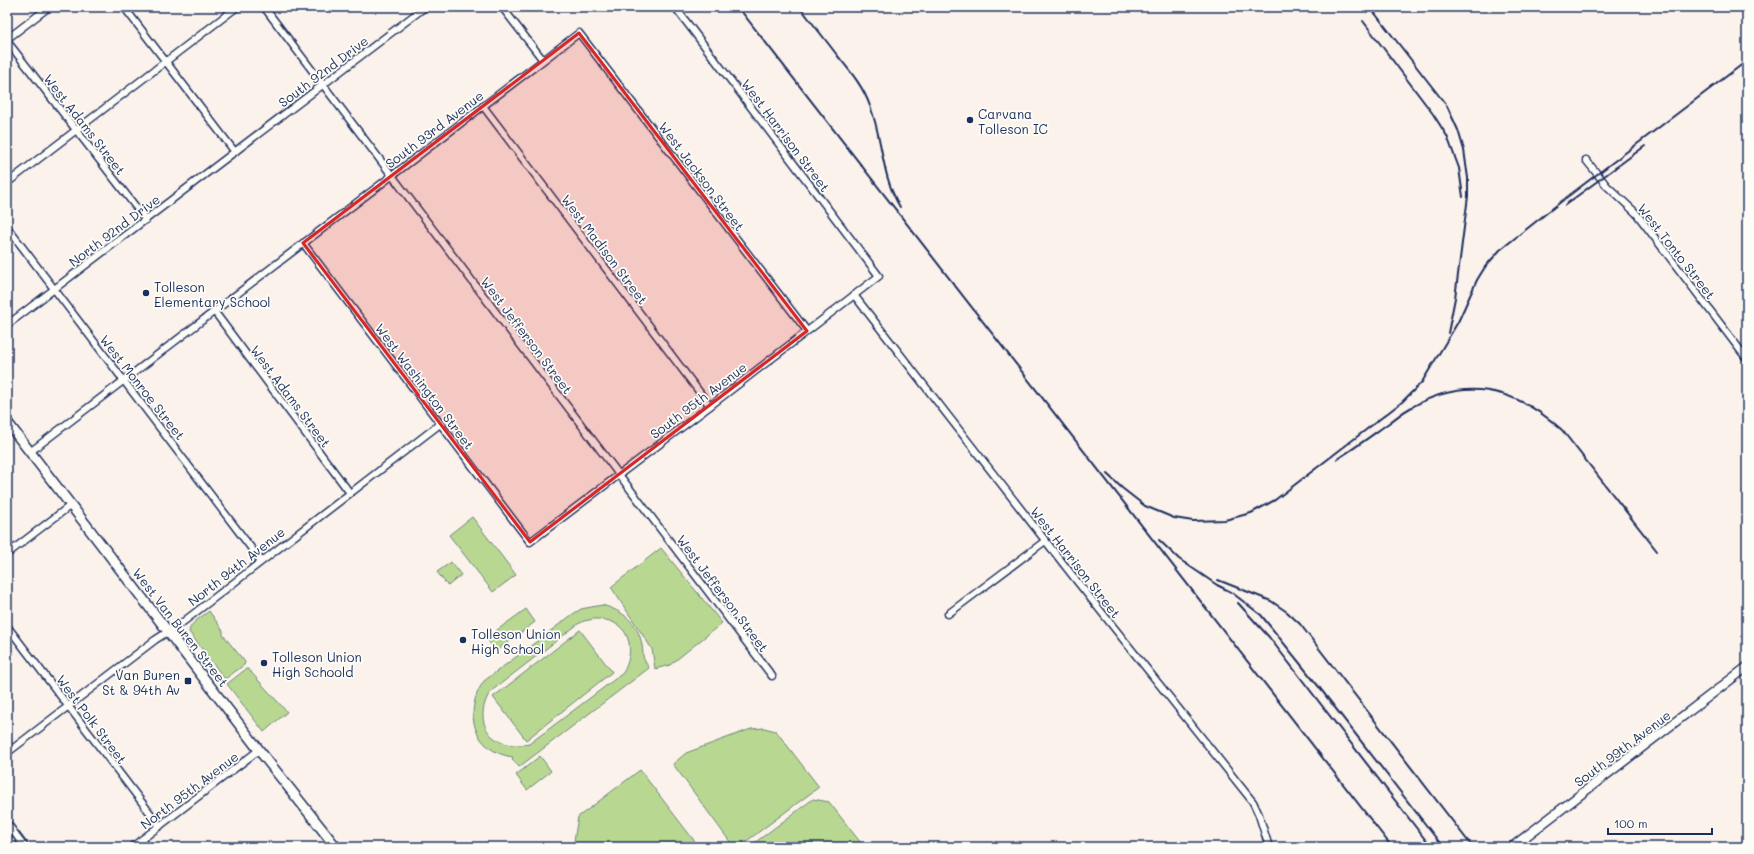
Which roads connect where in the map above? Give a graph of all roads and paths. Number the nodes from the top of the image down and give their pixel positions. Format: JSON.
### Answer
{"nodes":[{"id":1,"x":49,"y":7,"type":"edge"},
{"id":2,"x":124,"y":7,"type":"edge"},
{"id":3,"x":237,"y":7,"type":"edge"},
{"id":4,"x":264,"y":7,"type":"edge"},
{"id":5,"x":425,"y":7,"type":"edge"},
{"id":6,"x":502,"y":7,"type":"edge"},
{"id":7,"x":675,"y":7,"type":"edge"},
{"id":8,"x":579,"y":33,"type":"joint"},
{"id":9,"x":7,"y":40,"type":"edge"},
{"id":10,"x":543,"y":60,"type":"junction"},
{"id":11,"x":166,"y":62,"type":"junction"},
{"id":12,"x":324,"y":85,"type":"junction"},
{"id":13,"x":483,"y":106,"type":"junction"},
{"id":14,"x":76,"y":130,"type":"junction"},
{"id":15,"x":235,"y":152,"type":"junction"},
{"id":16,"x":1586,"y":160,"type":"dead end"},
{"id":17,"x":392,"y":175,"type":"junction"},
{"id":18,"x":7,"y":183,"type":"edge"},
{"id":19,"x":146,"y":220,"type":"junction"},
{"id":20,"x":7,"y":227,"type":"edge"},
{"id":21,"x":303,"y":243,"type":"junction"},
{"id":22,"x":879,"y":276,"type":"joint"},
{"id":23,"x":54,"y":289,"type":"junction"},
{"id":24,"x":854,"y":295,"type":"junction"},
{"id":25,"x":214,"y":311,"type":"junction"},
{"id":26,"x":7,"y":325,"type":"edge"},
{"id":27,"x":807,"y":332,"type":"junction"},
{"id":28,"x":1747,"y":359,"type":"edge"},
{"id":29,"x":124,"y":380,"type":"junction"},
{"id":30,"x":710,"y":406,"type":"junction"},
{"id":31,"x":7,"y":424,"type":"edge"},
{"id":32,"x":440,"y":424,"type":"junction"},
{"id":33,"x":30,"y":452,"type":"junction"},
{"id":34,"x":619,"y":474,"type":"junction"},
{"id":35,"x":350,"y":493,"type":"junction"},
{"id":36,"x":71,"y":505,"type":"junction"},
{"id":37,"x":1045,"y":541,"type":"junction"},
{"id":38,"x":530,"y":542,"type":"joint"},
{"id":39,"x":7,"y":554,"type":"edge"},
{"id":40,"x":261,"y":561,"type":"junction"},
{"id":41,"x":948,"y":614,"type":"dead end"},
{"id":42,"x":7,"y":626,"type":"edge"},
{"id":43,"x":168,"y":632,"type":"junction"},
{"id":44,"x":1747,"y":668,"type":"edge"},
{"id":45,"x":772,"y":676,"type":"dead end"},
{"id":46,"x":68,"y":706,"type":"junction"},
{"id":47,"x":259,"y":750,"type":"junction"},
{"id":48,"x":7,"y":753,"type":"edge"},
{"id":49,"x":7,"y":823,"type":"edge"},
{"id":50,"x":160,"y":826,"type":"junction"},
{"id":51,"x":25,"y":847,"type":"edge"},
{"id":52,"x":133,"y":847,"type":"edge"},
{"id":53,"x":336,"y":847,"type":"edge"},
{"id":54,"x":1269,"y":847,"type":"edge"},
{"id":55,"x":1512,"y":847,"type":"edge"}],
"edges":[{"from":1,"to":9,"type":"street"},
{"from":2,"to":11,"type":"street"},
{"from":3,"to":11,"type":"street"},
{"from":4,"to":12,"type":"street","name":"West Jefferson Street"},
{"from":5,"to":12,"type":"street","name":"South 92nd Drive"},
{"from":6,"to":10,"type":"street"},
{"from":7,"to":22,"type":"street","name":"West Harrison Street"},
{"from":8,"to":10,"type":"street","name":"South 93rd Avenue"},
{"from":8,"to":27,"type":"street","name":"West Jackson Street"},
{"from":9,"to":14,"type":"street","name":"West Adams Street"},
{"from":10,"to":13,"type":"street","name":"South 93rd Avenue"},
{"from":11,"to":14,"type":"street"},
{"from":11,"to":15,"type":"street"},
{"from":12,"to":15,"type":"street","name":"South 92nd Drive"},
{"from":12,"to":17,"type":"street","name":"West Jefferson Street"},
{"from":13,"to":17,"type":"street","name":"South 93rd Avenue"},
{"from":13,"to":30,"type":"street","name":"West Madison Street"},
{"from":14,"to":18,"type":"street"},
{"from":14,"to":19,"type":"street","name":"West Adams Street"},
{"from":15,"to":19,"type":"street","name":"North 92nd Drive"},
{"from":16,"to":28,"type":"street","name":"West Tonto Street"},
{"from":17,"to":21,"type":"street","name":"South 93rd Avenue"},
{"from":17,"to":34,"type":"street","name":"West Jefferson Street"},
{"from":19,"to":23,"type":"street","name":"North 92nd Drive"},
{"from":20,"to":23,"type":"street","name":"West Monroe Street"},
{"from":21,"to":25,"type":"street","name":"South 93rd Avenue"},
{"from":21,"to":32,"type":"street","name":"West Washington Street"},
{"from":22,"to":24,"type":"street","name":"South 95th Avenue"},
{"from":23,"to":26,"type":"street","name":"North 92nd Drive"},
{"from":23,"to":29,"type":"street","name":"West Monroe Street"},
{"from":24,"to":27,"type":"street","name":"South 95th Avenue"},
{"from":24,"to":37,"type":"street","name":"West Harrison Street"},
{"from":25,"to":29,"type":"street","name":"South 93rd Avenue"},
{"from":25,"to":35,"type":"street","name":"West Adams Street"},
{"from":27,"to":30,"type":"street","name":"South 95th Avenue"},
{"from":29,"to":33,"type":"street","name":"South 93rd Avenue"},
{"from":29,"to":40,"type":"street","name":"West Monroe Street"},
{"from":30,"to":34,"type":"street","name":"South 95th Avenue"},
{"from":31,"to":33,"type":"main road","name":"West Van Buren Street"},
{"from":32,"to":35,"type":"street","name":"North 94th Avenue"},
{"from":32,"to":38,"type":"street","name":"West Washington Street"},
{"from":33,"to":36,"type":"main road","name":"West Van Buren Street"},
{"from":34,"to":38,"type":"street","name":"South 95th Avenue"},
{"from":34,"to":45,"type":"street","name":"West Jefferson Street"},
{"from":35,"to":40,"type":"street","name":"North 94th Avenue"},
{"from":36,"to":39,"type":"street"},
{"from":36,"to":43,"type":"main road","name":"West Van Buren Street"},
{"from":37,"to":41,"type":"street"},
{"from":37,"to":54,"type":"street","name":"West Harrison Street"},
{"from":40,"to":43,"type":"street","name":"North 94th Avenue"},
{"from":42,"to":46,"type":"street","name":"West Polk Street"},
{"from":43,"to":46,"type":"street","name":"North 94th Avenue"},
{"from":43,"to":47,"type":"main road","name":"West Van Buren Street"},
{"from":44,"to":55,"type":"main road","name":"South 99th Avenue"},
{"from":46,"to":48,"type":"street","name":"North 94th Avenue"},
{"from":46,"to":50,"type":"street","name":"West Polk Street"},
{"from":47,"to":50,"type":"street","name":"North 95th Avenue"},
{"from":47,"to":53,"type":"main road","name":"West Van Buren Street"},
{"from":49,"to":51,"type":"street"},
{"from":50,"to":52,"type":"street","name":"North 95th Avenue"}]}
